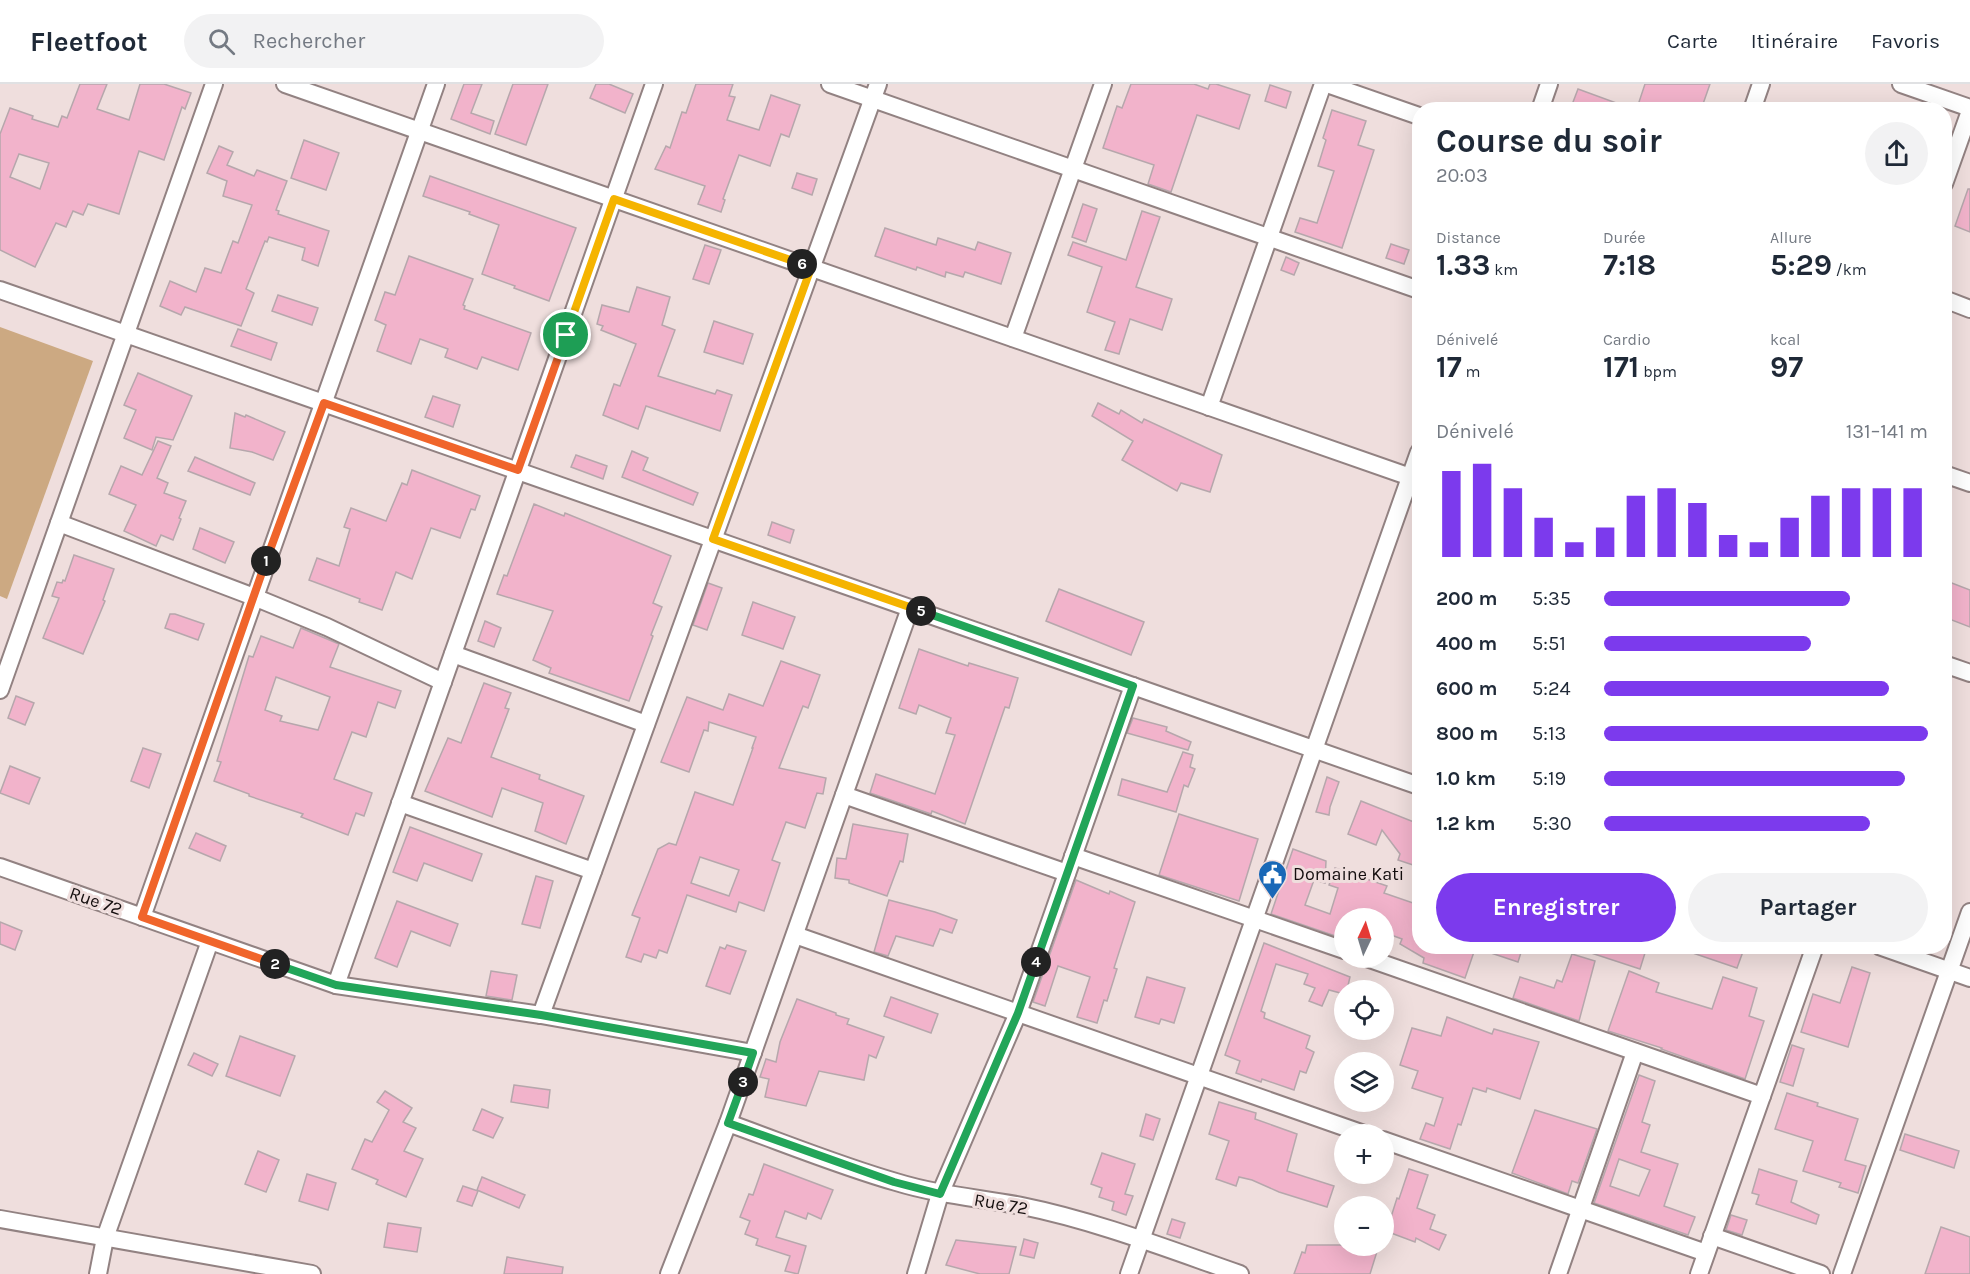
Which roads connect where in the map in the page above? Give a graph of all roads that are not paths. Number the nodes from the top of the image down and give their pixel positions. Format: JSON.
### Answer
{"nodes":[{"id":1,"x":214,"y":84,"type":"edge"},
{"id":2,"x":285,"y":84,"type":"edge"},
{"id":3,"x":436,"y":84,"type":"edge"},
{"id":4,"x":654,"y":84,"type":"edge"},
{"id":5,"x":830,"y":84,"type":"edge"},
{"id":6,"x":1103,"y":84,"type":"edge"},
{"id":7,"x":1325,"y":84,"type":"edge"},
{"id":8,"x":1549,"y":84,"type":"edge"},
{"id":9,"x":1761,"y":84,"type":"edge"},
{"id":10,"x":1901,"y":84,"type":"edge"},
{"id":11,"x":875,"y":91,"type":"edge"},
{"id":12,"x":1543,"y":102,"type":"edge"},
{"id":13,"x":1755,"y":102,"type":"edge"},
{"id":14,"x":1951,"y":102,"type":"edge"},
{"id":15,"x":1952,"y":102,"type":"edge"},
{"id":16,"x":1970,"y":109,"type":"edge"},
{"id":17,"x":1412,"y":114,"type":"edge"},
{"id":18,"x":420,"y":131,"type":"junction"},
{"id":19,"x":1952,"y":161,"type":"edge"},
{"id":20,"x":1073,"y":169,"type":"junction"},
{"id":21,"x":614,"y":199,"type":"junction"},
{"id":22,"x":1269,"y":237,"type":"junction"},
{"id":23,"x":811,"y":268,"type":"junction"},
{"id":24,"x":1412,"y":288,"type":"edge"},
{"id":25,"x":0,"y":290,"type":"edge"},
{"id":26,"x":1952,"y":303,"type":"edge"},
{"id":27,"x":1970,"y":309,"type":"edge"},
{"id":28,"x":126,"y":334,"type":"junction"},
{"id":29,"x":1013,"y":338,"type":"junction"},
{"id":30,"x":324,"y":403,"type":"junction"},
{"id":31,"x":1209,"y":407,"type":"junction"},
{"id":32,"x":518,"y":470,"type":"junction"},
{"id":33,"x":1952,"y":477,"type":"edge"},
{"id":34,"x":1412,"y":478,"type":"edge"},
{"id":35,"x":1970,"y":483,"type":"edge"},
{"id":36,"x":1412,"y":487,"type":"edge"},
{"id":37,"x":59,"y":522,"type":"junction"},
{"id":38,"x":713,"y":539,"type":"junction"},
{"id":39,"x":254,"y":597,"type":"junction"},
{"id":40,"x":910,"y":608,"type":"junction"},
{"id":41,"x":453,"y":654,"type":"junction"},
{"id":42,"x":1952,"y":667,"type":"edge"},
{"id":43,"x":1970,"y":673,"type":"edge"},
{"id":44,"x":443,"y":682,"type":"junction"},
{"id":45,"x":1133,"y":686,"type":"junction"},
{"id":46,"x":0,"y":690,"type":"edge"},
{"id":47,"x":646,"y":724,"type":"junction"},
{"id":48,"x":1314,"y":749,"type":"junction"},
{"id":49,"x":1412,"y":784,"type":"edge"},
{"id":50,"x":844,"y":795,"type":"junction"},
{"id":51,"x":400,"y":803,"type":"junction"},
{"id":52,"x":1073,"y":856,"type":"junction"},
{"id":53,"x":0,"y":867,"type":"edge"},
{"id":54,"x":593,"y":871,"type":"junction"},
{"id":55,"x":1067,"y":873,"type":"junction"},
{"id":56,"x":1970,"y":912,"type":"edge"},
{"id":57,"x":142,"y":917,"type":"junction"},
{"id":58,"x":1254,"y":919,"type":"junction"},
{"id":59,"x":795,"y":935,"type":"junction"},
{"id":60,"x":210,"y":941,"type":"junction"},
{"id":61,"x":1334,"y":947,"type":"edge"},
{"id":62,"x":1812,"y":954,"type":"edge"},
{"id":63,"x":1901,"y":954,"type":"edge"},
{"id":64,"x":1394,"y":968,"type":"edge"},
{"id":65,"x":1949,"y":971,"type":"junction"},
{"id":66,"x":1970,"y":978,"type":"edge"},
{"id":67,"x":336,"y":985,"type":"junction"},
{"id":68,"x":1018,"y":1013,"type":"junction"},
{"id":69,"x":541,"y":1015,"type":"junction"},
{"id":70,"x":1635,"y":1052,"type":"junction"},
{"id":71,"x":753,"y":1053,"type":"junction"},
{"id":72,"x":1199,"y":1076,"type":"junction"},
{"id":73,"x":1762,"y":1096,"type":"junction"},
{"id":74,"x":728,"y":1123,"type":"junction"},
{"id":75,"x":1336,"y":1124,"type":"edge"},
{"id":76,"x":1394,"y":1144,"type":"edge"},
{"id":77,"x":940,"y":1194,"type":"junction"},
{"id":78,"x":1581,"y":1210,"type":"junction"},
{"id":79,"x":0,"y":1219,"type":"edge"},
{"id":80,"x":1712,"y":1236,"type":"junction"},
{"id":81,"x":105,"y":1238,"type":"junction"},
{"id":82,"x":1141,"y":1239,"type":"junction"},
{"id":83,"x":1706,"y":1253,"type":"junction"},
{"id":84,"x":246,"y":1268,"type":"edge"},
{"id":85,"x":98,"y":1274,"type":"edge"},
{"id":86,"x":312,"y":1274,"type":"edge"},
{"id":87,"x":669,"y":1274,"type":"edge"},
{"id":88,"x":916,"y":1274,"type":"edge"},
{"id":89,"x":1129,"y":1274,"type":"edge"},
{"id":90,"x":1240,"y":1274,"type":"edge"},
{"id":91,"x":1558,"y":1274,"type":"edge"},
{"id":92,"x":1699,"y":1274,"type":"edge"},
{"id":93,"x":1821,"y":1274,"type":"edge"},
{"id":94,"x":1842,"y":1274,"type":"edge"}],
"edges":[{"from":1,"to":28,"type":"street"},
{"from":2,"to":18,"type":"street"},
{"from":3,"to":18,"type":"street"},
{"from":4,"to":21,"type":"street"},
{"from":5,"to":11,"type":"street"},
{"from":6,"to":20,"type":"street"},
{"from":7,"to":17,"type":"street"},
{"from":7,"to":22,"type":"street"},
{"from":8,"to":12,"type":"street"},
{"from":9,"to":13,"type":"street"},
{"from":10,"to":14,"type":"street"},
{"from":11,"to":20,"type":"street"},
{"from":11,"to":23,"type":"street"},
{"from":15,"to":16,"type":"street"},
{"from":16,"to":19,"type":"street"},
{"from":18,"to":21,"type":"street"},
{"from":18,"to":30,"type":"street"},
{"from":20,"to":22,"type":"street"},
{"from":20,"to":29,"type":"street"},
{"from":21,"to":23,"type":"street"},
{"from":21,"to":32,"type":"street"},
{"from":22,"to":24,"type":"street"},
{"from":22,"to":31,"type":"street"},
{"from":23,"to":29,"type":"street"},
{"from":23,"to":38,"type":"street"},
{"from":25,"to":28,"type":"street"},
{"from":26,"to":27,"type":"street"},
{"from":28,"to":30,"type":"street"},
{"from":28,"to":37,"type":"street"},
{"from":29,"to":31,"type":"street"},
{"from":30,"to":32,"type":"street"},
{"from":30,"to":39,"type":"street"},
{"from":31,"to":34,"type":"street"},
{"from":32,"to":38,"type":"street"},
{"from":32,"to":41,"type":"street"},
{"from":33,"to":35,"type":"street"},
{"from":36,"to":48,"type":"street"},
{"from":37,"to":39,"type":"street"},
{"from":37,"to":46,"type":"street"},
{"from":38,"to":40,"type":"street"},
{"from":38,"to":47,"type":"street"},
{"from":39,"to":44,"type":"street"},
{"from":39,"to":57,"type":"street"},
{"from":40,"to":45,"type":"street"},
{"from":40,"to":50,"type":"street"},
{"from":41,"to":44,"type":"street"},
{"from":41,"to":47,"type":"street"},
{"from":42,"to":43,"type":"street"},
{"from":44,"to":51,"type":"street"},
{"from":45,"to":48,"type":"street"},
{"from":45,"to":52,"type":"street"},
{"from":47,"to":54,"type":"street"},
{"from":48,"to":49,"type":"street"},
{"from":48,"to":58,"type":"street"},
{"from":50,"to":55,"type":"street"},
{"from":50,"to":59,"type":"street"},
{"from":51,"to":54,"type":"street"},
{"from":51,"to":67,"type":"street"},
{"from":52,"to":55,"type":"street"},
{"from":52,"to":58,"type":"street"},
{"from":53,"to":57,"type":"street","name":"Rue 72"},
{"from":54,"to":69,"type":"street"},
{"from":55,"to":68,"type":"street"},
{"from":56,"to":65,"type":"street"},
{"from":57,"to":60,"type":"street","name":"Rue 72"},
{"from":58,"to":61,"type":"street"},
{"from":58,"to":72,"type":"street"},
{"from":59,"to":68,"type":"street"},
{"from":59,"to":71,"type":"street"},
{"from":60,"to":67,"type":"street","name":"Rue 72"},
{"from":60,"to":81,"type":"street"},
{"from":62,"to":73,"type":"street"},
{"from":63,"to":65,"type":"street"},
{"from":64,"to":70,"type":"street"},
{"from":65,"to":66,"type":"street"},
{"from":65,"to":94,"type":"street"},
{"from":67,"to":69,"type":"street","name":"Rue 72"},
{"from":68,"to":72,"type":"street"},
{"from":68,"to":77,"type":"street"},
{"from":69,"to":71,"type":"street","name":"Rue 72"},
{"from":70,"to":73,"type":"street"},
{"from":70,"to":78,"type":"street"},
{"from":71,"to":74,"type":"street"},
{"from":72,"to":75,"type":"street"},
{"from":72,"to":82,"type":"street"},
{"from":73,"to":80,"type":"street"},
{"from":74,"to":77,"type":"street","name":"Rue 72"},
{"from":74,"to":87,"type":"street"},
{"from":76,"to":78,"type":"street"},
{"from":77,"to":82,"type":"street","name":"Rue 72"},
{"from":77,"to":88,"type":"street"},
{"from":78,"to":83,"type":"street"},
{"from":78,"to":91,"type":"street"},
{"from":79,"to":81,"type":"street"},
{"from":80,"to":83,"type":"street"},
{"from":80,"to":93,"type":"street"},
{"from":81,"to":84,"type":"street"},
{"from":81,"to":85,"type":"street"},
{"from":82,"to":89,"type":"street"},
{"from":82,"to":90,"type":"street","name":"Rue 72"},
{"from":83,"to":92,"type":"street"},
{"from":84,"to":86,"type":"street"}]}
